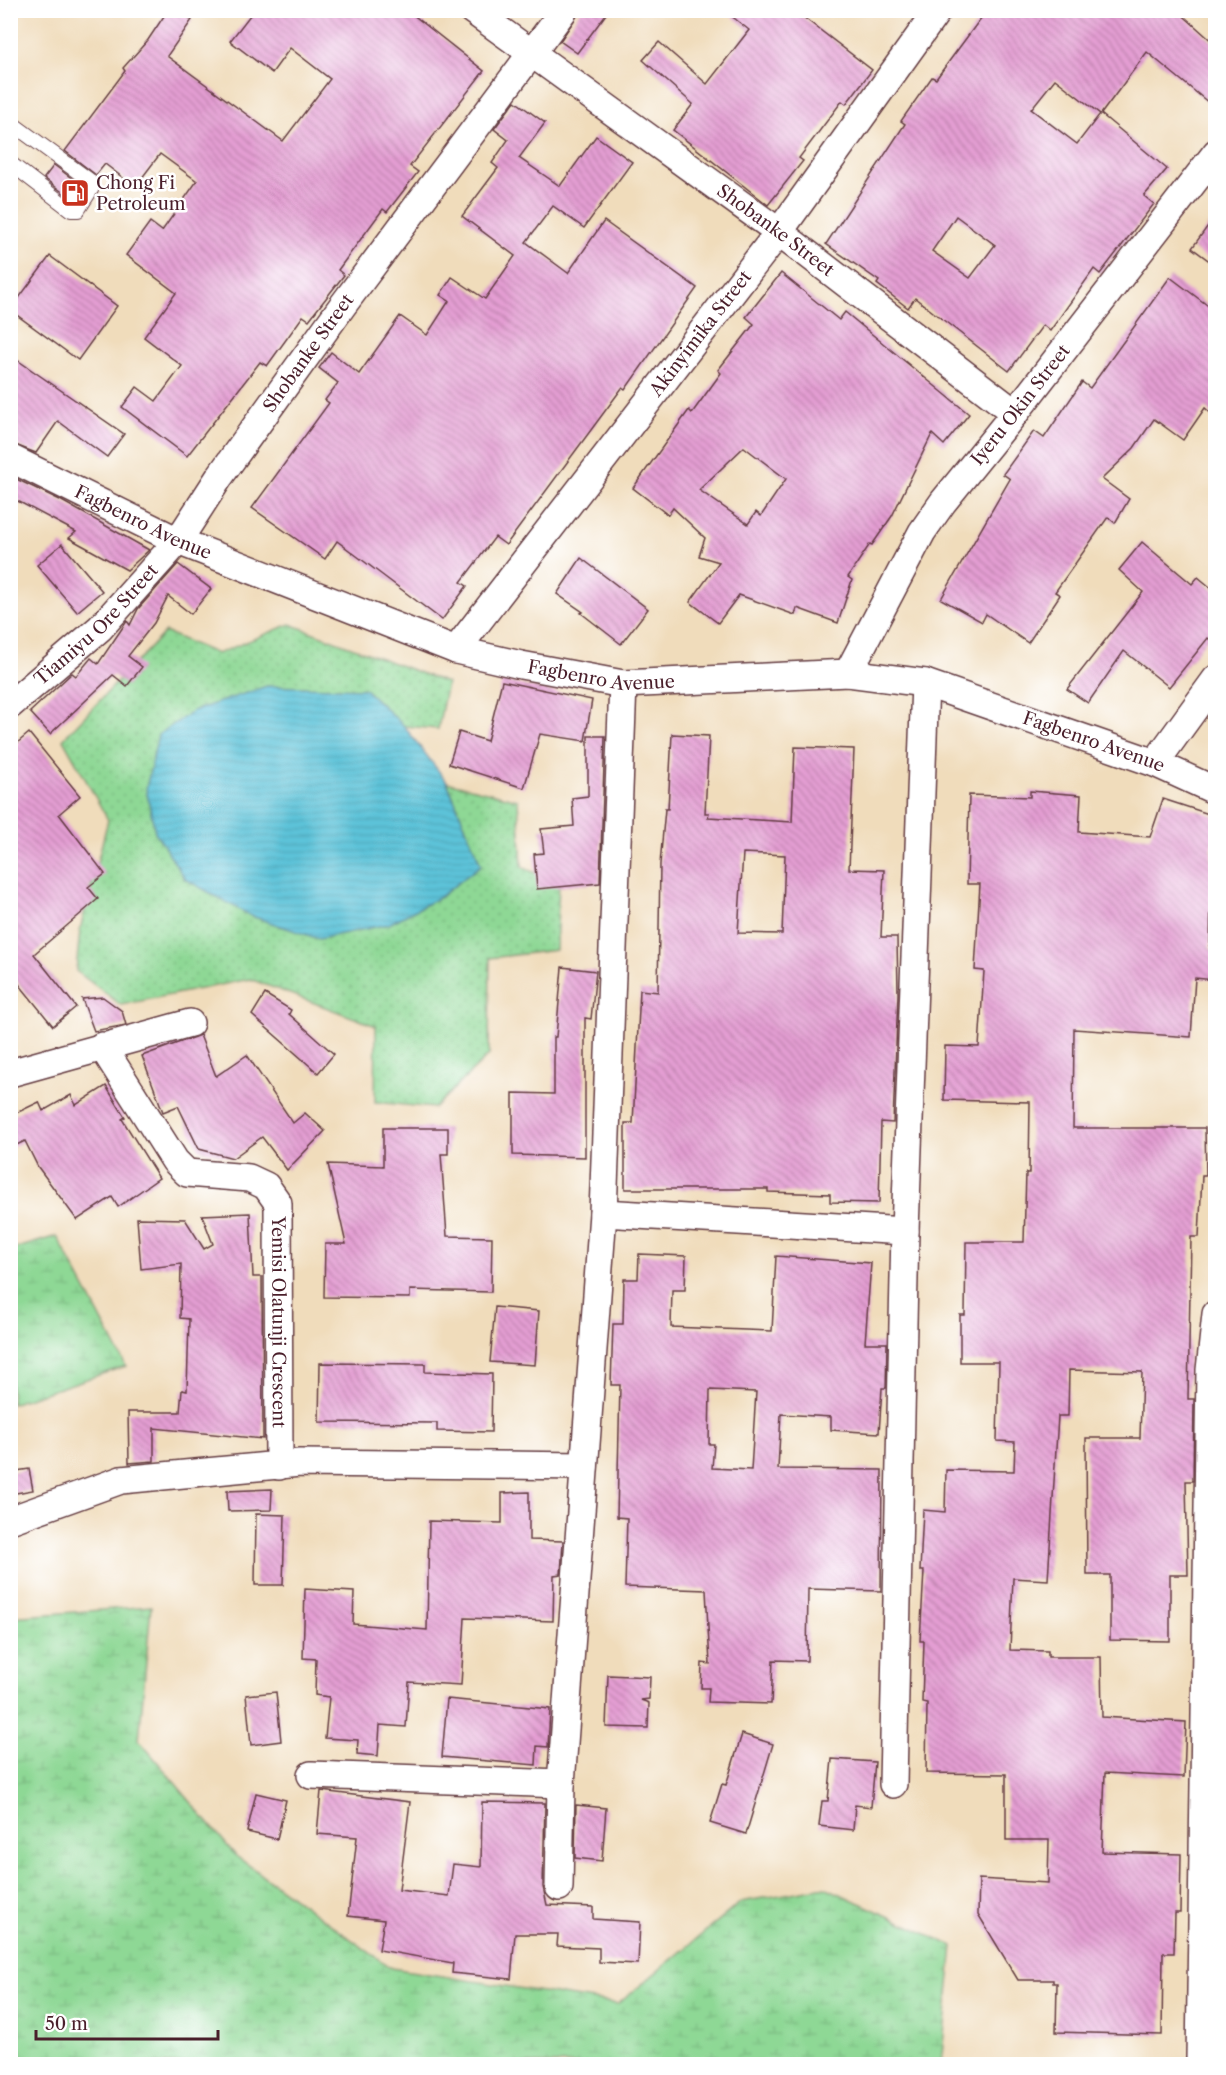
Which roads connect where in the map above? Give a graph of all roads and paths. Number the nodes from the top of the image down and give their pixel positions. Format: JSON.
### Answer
{"nodes":[{"id":1,"x":472,"y":10,"type":"edge"},
{"id":2,"x":564,"y":10,"type":"edge"},
{"id":3,"x":938,"y":10,"type":"edge"},
{"id":4,"x":530,"y":55,"type":"junction"},
{"id":5,"x":10,"y":122,"type":"edge"},
{"id":6,"x":1215,"y":153,"type":"edge"},
{"id":7,"x":10,"y":162,"type":"edge"},
{"id":8,"x":779,"y":232,"type":"junction"},
{"id":9,"x":1015,"y":413,"type":"junction"},
{"id":10,"x":10,"y":458,"type":"edge"},
{"id":11,"x":178,"y":540,"type":"junction"},
{"id":12,"x":456,"y":650,"type":"junction"},
{"id":13,"x":848,"y":673,"type":"junction"},
{"id":14,"x":1215,"y":679,"type":"edge"},
{"id":15,"x":925,"y":683,"type":"junction"},
{"id":16,"x":624,"y":684,"type":"junction"},
{"id":17,"x":10,"y":705,"type":"edge"},
{"id":18,"x":1155,"y":762,"type":"junction"},
{"id":19,"x":1215,"y":791,"type":"edge"},
{"id":20,"x":190,"y":1023,"type":"dead end"},
{"id":21,"x":102,"y":1046,"type":"junction"},
{"id":22,"x":10,"y":1073,"type":"edge"},
{"id":23,"x":603,"y":1213,"type":"junction"},
{"id":24,"x":905,"y":1231,"type":"junction"},
{"id":25,"x":1215,"y":1314,"type":"edge"},
{"id":26,"x":1213,"y":1370,"type":"edge"},
{"id":27,"x":279,"y":1466,"type":"junction"},
{"id":28,"x":584,"y":1466,"type":"junction"},
{"id":29,"x":10,"y":1520,"type":"edge"},
{"id":30,"x":311,"y":1775,"type":"dead end"},
{"id":31,"x":561,"y":1784,"type":"junction"},
{"id":32,"x":893,"y":1784,"type":"dead end"},
{"id":33,"x":559,"y":1887,"type":"dead end"},
{"id":34,"x":1200,"y":2060,"type":"dead end"}],
"edges":[{"from":1,"to":4,"type":"street","name":"Shobanke Street"},
{"from":2,"to":4,"type":"street","name":"Shobanke Street"},
{"from":3,"to":8,"type":"street","name":"Akinyimika Street"},
{"from":4,"to":8,"type":"street","name":"Shobanke Street"},
{"from":4,"to":11,"type":"street","name":"Shobanke Street"},
{"from":5,"to":7,"type":"lane"},
{"from":6,"to":9,"type":"street","name":"Iyeru Okin Street"},
{"from":8,"to":9,"type":"street","name":"Shobanke Street"},
{"from":8,"to":12,"type":"street","name":"Akinyimika Street"},
{"from":9,"to":13,"type":"street","name":"Iyeru Okin Street"},
{"from":10,"to":11,"type":"street","name":"Fagbenro Avenue"},
{"from":11,"to":12,"type":"street","name":"Fagbenro Avenue"},
{"from":11,"to":17,"type":"street","name":"Tiamiyu Ore Street"},
{"from":12,"to":16,"type":"street","name":"Fagbenro Avenue"},
{"from":13,"to":15,"type":"street","name":"Fagbenro Avenue"},
{"from":13,"to":16,"type":"street","name":"Fagbenro Avenue"},
{"from":14,"to":18,"type":"street"},
{"from":15,"to":18,"type":"street","name":"Fagbenro Avenue"},
{"from":15,"to":24,"type":"street"},
{"from":16,"to":23,"type":"street"},
{"from":18,"to":19,"type":"street","name":"Fagbenro Avenue"},
{"from":20,"to":21,"type":"street"},
{"from":21,"to":22,"type":"street"},
{"from":21,"to":27,"type":"street","name":"Yemisi Olatunji Crescent"},
{"from":23,"to":24,"type":"street"},
{"from":23,"to":28,"type":"street"},
{"from":24,"to":32,"type":"street"},
{"from":25,"to":26,"type":"street"},
{"from":26,"to":34,"type":"street"},
{"from":27,"to":28,"type":"street"},
{"from":27,"to":29,"type":"street"},
{"from":28,"to":31,"type":"street"},
{"from":30,"to":31,"type":"street"},
{"from":31,"to":33,"type":"street"}]}
